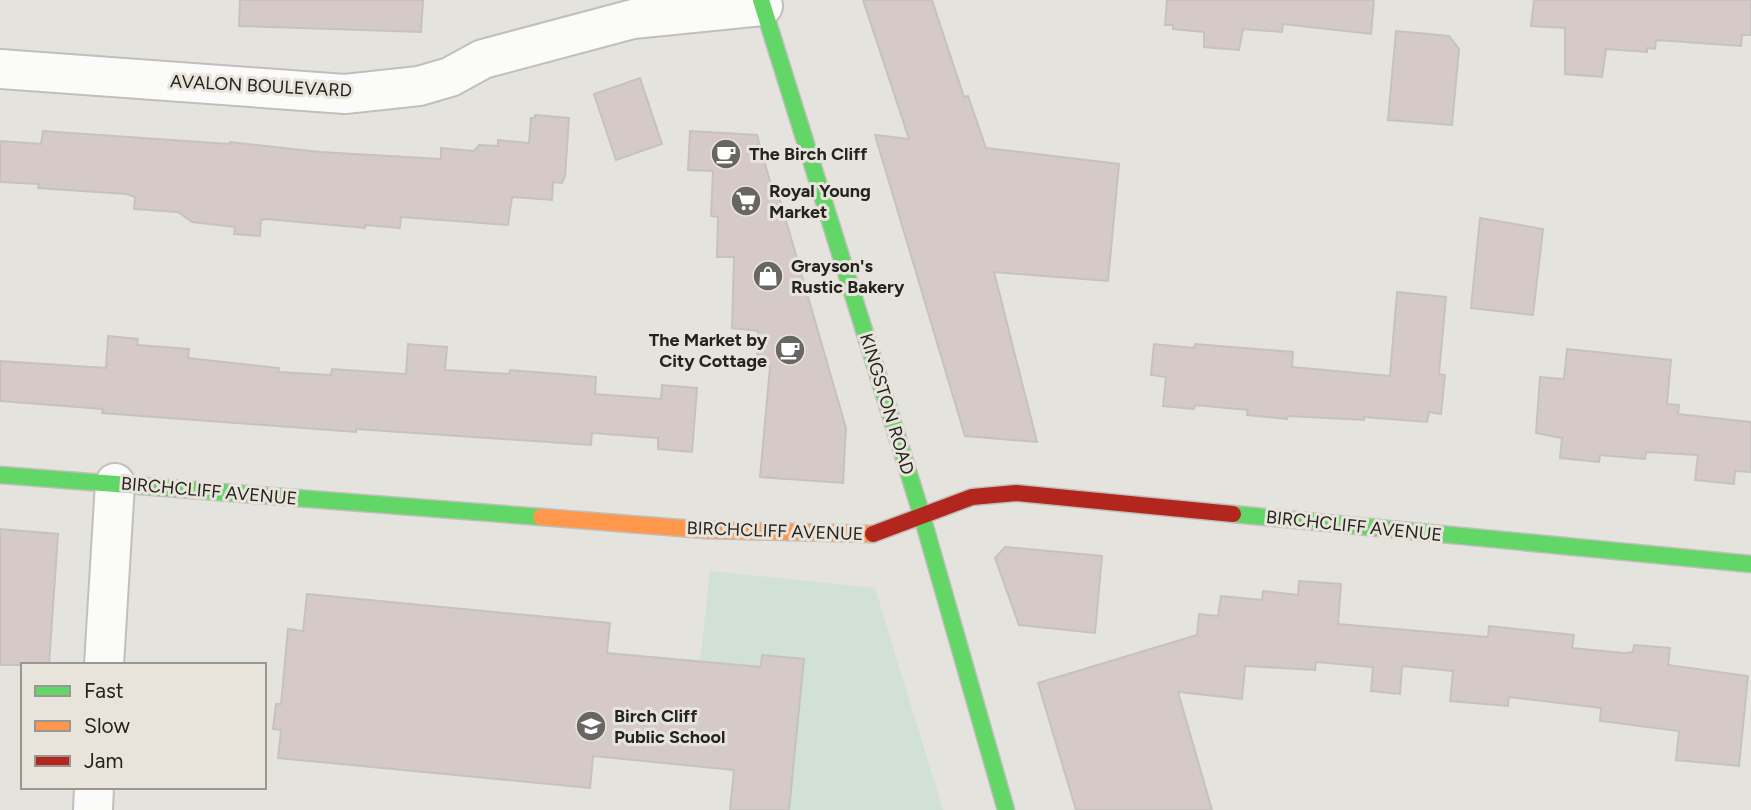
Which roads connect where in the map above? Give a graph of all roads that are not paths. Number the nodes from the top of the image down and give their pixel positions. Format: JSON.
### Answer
{"nodes":[{"id":1,"x":762,"y":3,"type":"edge"},
{"id":2,"x":0,"y":69,"type":"edge"},
{"id":3,"x":0,"y":475,"type":"edge"},
{"id":4,"x":115,"y":484,"type":"junction"},
{"id":5,"x":922,"y":516,"type":"junction"},
{"id":6,"x":1751,"y":564,"type":"edge"},
{"id":7,"x":104,"y":663,"type":"edge"},
{"id":8,"x":94,"y":789,"type":"edge"},
{"id":9,"x":93,"y":810,"type":"edge"},
{"id":10,"x":1006,"y":810,"type":"edge"}],
"edges":[{"from":1,"to":2,"type":"street","name":"AVALON BOULEVARD"},
{"from":1,"to":5,"type":"street","name":"KINGSTON ROAD"},
{"from":3,"to":4,"type":"street","name":"BIRCHCLIFF AVENUE"},
{"from":4,"to":5,"type":"street","name":"BIRCHCLIFF AVENUE"},
{"from":4,"to":7,"type":"street"},
{"from":5,"to":6,"type":"street","name":"BIRCHCLIFF AVENUE"},
{"from":5,"to":10,"type":"street","name":"KINGSTON ROAD"},
{"from":8,"to":9,"type":"street"}]}
